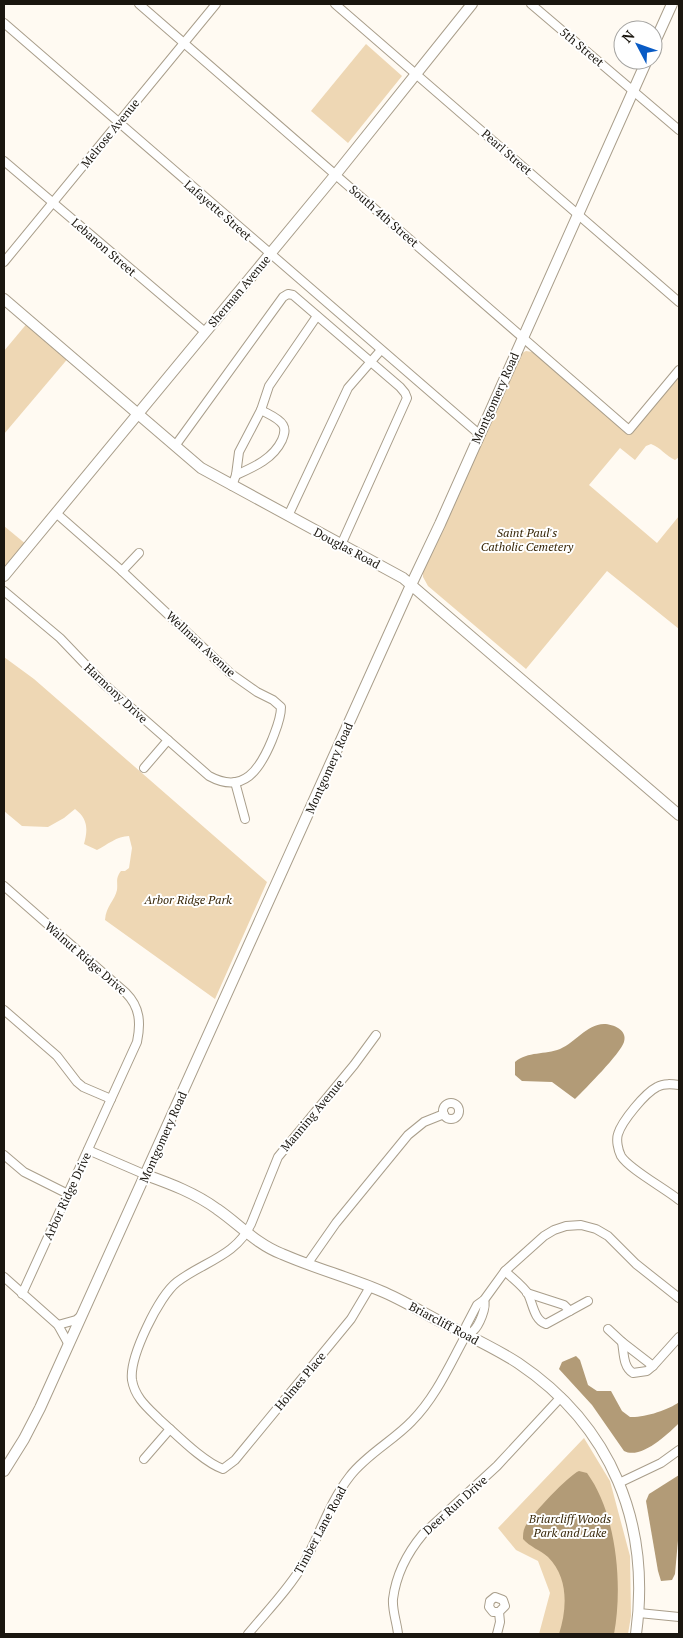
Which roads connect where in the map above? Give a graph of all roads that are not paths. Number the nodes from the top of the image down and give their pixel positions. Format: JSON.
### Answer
{"nodes":[{"id":1,"x":138,"y":4,"type":"edge"},
{"id":2,"x":216,"y":4,"type":"edge"},
{"id":3,"x":334,"y":4,"type":"edge"},
{"id":4,"x":472,"y":4,"type":"edge"},
{"id":5,"x":531,"y":4,"type":"edge"},
{"id":6,"x":672,"y":4,"type":"edge"},
{"id":7,"x":4,"y":23,"type":"edge"},
{"id":8,"x":663,"y":24,"type":"edge"},
{"id":9,"x":184,"y":43,"type":"junction"},
{"id":10,"x":642,"y":70,"type":"edge"},
{"id":11,"x":416,"y":74,"type":"junction"},
{"id":12,"x":633,"y":90,"type":"junction"},
{"id":13,"x":118,"y":123,"type":"junction"},
{"id":14,"x":679,"y":130,"type":"edge"},
{"id":15,"x":4,"y":161,"type":"edge"},
{"id":16,"x":336,"y":174,"type":"junction"},
{"id":17,"x":53,"y":203,"type":"junction"},
{"id":18,"x":579,"y":213,"type":"junction"},
{"id":19,"x":270,"y":254,"type":"junction"},
{"id":20,"x":4,"y":262,"type":"edge"},
{"id":21,"x":4,"y":299,"type":"edge"},
{"id":22,"x":679,"y":302,"type":"edge"},
{"id":23,"x":317,"y":316,"type":"junction"},
{"id":24,"x":204,"y":332,"type":"junction"},
{"id":25,"x":523,"y":336,"type":"junction"},
{"id":26,"x":381,"y":350,"type":"junction"},
{"id":27,"x":370,"y":362,"type":"junction"},
{"id":28,"x":679,"y":370,"type":"edge"},
{"id":29,"x":260,"y":410,"type":"junction"},
{"id":30,"x":138,"y":414,"type":"junction"},
{"id":31,"x":479,"y":434,"type":"junction"},
{"id":32,"x":175,"y":446,"type":"junction"},
{"id":33,"x":236,"y":475,"type":"junction"},
{"id":34,"x":232,"y":486,"type":"junction"},
{"id":35,"x":56,"y":513,"type":"junction"},
{"id":36,"x":288,"y":516,"type":"junction"},
{"id":37,"x":341,"y":545,"type":"junction"},
{"id":38,"x":139,"y":553,"type":"dead end"},
{"id":39,"x":122,"y":571,"type":"junction"},
{"id":40,"x":4,"y":576,"type":"edge"},
{"id":41,"x":411,"y":585,"type":"junction"},
{"id":42,"x":4,"y":591,"type":"edge"},
{"id":43,"x":168,"y":740,"type":"junction"},
{"id":44,"x":144,"y":768,"type":"dead end"},
{"id":45,"x":236,"y":782,"type":"junction"},
{"id":46,"x":679,"y":815,"type":"edge"},
{"id":47,"x":244,"y":819,"type":"dead end"},
{"id":48,"x":4,"y":886,"type":"edge"},
{"id":49,"x":4,"y":1010,"type":"edge"},
{"id":50,"x":376,"y":1035,"type":"dead end"},
{"id":51,"x":679,"y":1085,"type":"edge"},
{"id":52,"x":111,"y":1099,"type":"junction"},
{"id":53,"x":444,"y":1114,"type":"dead end"},
{"id":54,"x":88,"y":1150,"type":"junction"},
{"id":55,"x":4,"y":1155,"type":"edge"},
{"id":56,"x":146,"y":1175,"type":"junction"},
{"id":57,"x":68,"y":1194,"type":"junction"},
{"id":58,"x":679,"y":1200,"type":"edge"},
{"id":59,"x":247,"y":1233,"type":"junction"},
{"id":60,"x":308,"y":1263,"type":"junction"},
{"id":61,"x":506,"y":1271,"type":"junction"},
{"id":62,"x":4,"y":1278,"type":"edge"},
{"id":63,"x":370,"y":1287,"type":"junction"},
{"id":64,"x":527,"y":1293,"type":"junction"},
{"id":65,"x":22,"y":1294,"type":"junction"},
{"id":66,"x":679,"y":1298,"type":"edge"},
{"id":67,"x":588,"y":1301,"type":"dead end"},
{"id":68,"x":570,"y":1311,"type":"junction"},
{"id":69,"x":80,"y":1316,"type":"junction"},
{"id":70,"x":58,"y":1325,"type":"junction"},
{"id":71,"x":608,"y":1330,"type":"dead end"},
{"id":72,"x":466,"y":1335,"type":"junction"},
{"id":73,"x":679,"y":1337,"type":"edge"},
{"id":74,"x":622,"y":1342,"type":"junction"},
{"id":75,"x":68,"y":1343,"type":"junction"},
{"id":76,"x":653,"y":1366,"type":"junction"},
{"id":77,"x":561,"y":1398,"type":"junction"},
{"id":78,"x":170,"y":1429,"type":"junction"},
{"id":79,"x":679,"y":1450,"type":"edge"},
{"id":80,"x":144,"y":1459,"type":"dead end"},
{"id":81,"x":223,"y":1469,"type":"joint"},
{"id":82,"x":4,"y":1471,"type":"edge"},
{"id":83,"x":619,"y":1483,"type":"junction"},
{"id":84,"x":499,"y":1612,"type":"dead end"},
{"id":85,"x":639,"y":1613,"type":"junction"},
{"id":86,"x":679,"y":1616,"type":"edge"},
{"id":87,"x":253,"y":1632,"type":"edge"},
{"id":88,"x":398,"y":1634,"type":"edge"},
{"id":89,"x":497,"y":1634,"type":"edge"},
{"id":90,"x":636,"y":1634,"type":"edge"}],
"edges":[{"from":1,"to":9,"type":"street","name":"South 4th Street"},
{"from":2,"to":9,"type":"street","name":"Melrose Avenue"},
{"from":3,"to":11,"type":"street","name":"Pearl Street"},
{"from":4,"to":11,"type":"street","name":"Sherman Avenue"},
{"from":5,"to":12,"type":"street","name":"5th Street"},
{"from":6,"to":8,"type":"street"},
{"from":7,"to":13,"type":"street","name":"Lafayette Street"},
{"from":9,"to":13,"type":"street","name":"Melrose Avenue"},
{"from":9,"to":16,"type":"street","name":"South 4th Street"},
{"from":10,"to":12,"type":"street","name":"Montgomery Road"},
{"from":11,"to":16,"type":"street","name":"Sherman Avenue"},
{"from":11,"to":18,"type":"street","name":"Pearl Street"},
{"from":12,"to":14,"type":"street","name":"5th Street"},
{"from":12,"to":18,"type":"street","name":"Montgomery Road"},
{"from":13,"to":17,"type":"street","name":"Melrose Avenue"},
{"from":13,"to":19,"type":"street","name":"Lafayette Street"},
{"from":15,"to":17,"type":"street","name":"Lebanon Street"},
{"from":16,"to":19,"type":"street","name":"Sherman Avenue"},
{"from":16,"to":25,"type":"street","name":"South 4th Street"},
{"from":17,"to":20,"type":"street","name":"Melrose Avenue"},
{"from":17,"to":24,"type":"street","name":"Lebanon Street"},
{"from":18,"to":22,"type":"street","name":"Pearl Street"},
{"from":18,"to":25,"type":"street","name":"Montgomery Road"},
{"from":19,"to":24,"type":"street","name":"Sherman Avenue"},
{"from":19,"to":26,"type":"street","name":"Lafayette Street"},
{"from":21,"to":30,"type":"street","name":"Douglas Road"},
{"from":23,"to":27,"type":"street"},
{"from":23,"to":29,"type":"street"},
{"from":23,"to":32,"type":"street"},
{"from":24,"to":30,"type":"street","name":"Sherman Avenue"},
{"from":25,"to":28,"type":"street","name":"South 4th Street"},
{"from":25,"to":31,"type":"street","name":"Montgomery Road"},
{"from":26,"to":27,"type":"street"},
{"from":26,"to":31,"type":"street","name":"Lafayette Street"},
{"from":27,"to":36,"type":"street"},
{"from":27,"to":37,"type":"street"},
{"from":29,"to":33,"type":"street"},
{"from":29,"to":33,"type":"street"},
{"from":30,"to":32,"type":"street","name":"Douglas Road"},
{"from":30,"to":35,"type":"street","name":"Sherman Avenue"},
{"from":31,"to":41,"type":"street","name":"Montgomery Road"},
{"from":32,"to":34,"type":"street","name":"Douglas Road"},
{"from":33,"to":34,"type":"street"},
{"from":34,"to":36,"type":"street","name":"Douglas Road"},
{"from":35,"to":39,"type":"street","name":"Wellman Avenue"},
{"from":35,"to":40,"type":"street","name":"Sherman Avenue"},
{"from":36,"to":37,"type":"street","name":"Douglas Road"},
{"from":37,"to":41,"type":"street","name":"Douglas Road"},
{"from":38,"to":39,"type":"street"},
{"from":39,"to":45,"type":"street","name":"Wellman Avenue"},
{"from":41,"to":46,"type":"street","name":"Douglas Road"},
{"from":41,"to":56,"type":"street","name":"Montgomery Road"},
{"from":42,"to":43,"type":"street","name":"Harmony Drive"},
{"from":43,"to":44,"type":"street"},
{"from":43,"to":45,"type":"street","name":"Harmony Drive"},
{"from":45,"to":47,"type":"street"},
{"from":48,"to":52,"type":"street","name":"Walnut Ridge Drive"},
{"from":49,"to":52,"type":"street"},
{"from":50,"to":59,"type":"street","name":"Manning Avenue"},
{"from":51,"to":58,"type":"street"},
{"from":52,"to":54,"type":"street","name":"Arbor Ridge Drive"},
{"from":53,"to":60,"type":"street"},
{"from":54,"to":56,"type":"street","name":"Briarcliff Road"},
{"from":54,"to":57,"type":"street","name":"Arbor Ridge Drive"},
{"from":55,"to":57,"type":"street"},
{"from":56,"to":59,"type":"street","name":"Briarcliff Road"},
{"from":56,"to":69,"type":"street","name":"Montgomery Road"},
{"from":57,"to":65,"type":"street","name":"Arbor Ridge Drive"},
{"from":59,"to":60,"type":"street","name":"Briarcliff Road"},
{"from":59,"to":78,"type":"street","name":"Manning Avenue"},
{"from":60,"to":63,"type":"street","name":"Briarcliff Road"},
{"from":61,"to":64,"type":"street"},
{"from":61,"to":66,"type":"street","name":"Timber Lane Road"},
{"from":61,"to":72,"type":"street","name":"Timber Lane Road"},
{"from":62,"to":65,"type":"street"},
{"from":63,"to":72,"type":"street","name":"Briarcliff Road"},
{"from":63,"to":81,"type":"street","name":"Holmes Place"},
{"from":64,"to":68,"type":"street"},
{"from":64,"to":68,"type":"street"},
{"from":65,"to":70,"type":"street"},
{"from":67,"to":68,"type":"street"},
{"from":69,"to":70,"type":"street"},
{"from":69,"to":75,"type":"street","name":"Montgomery Road"},
{"from":70,"to":75,"type":"street"},
{"from":71,"to":74,"type":"street"},
{"from":72,"to":77,"type":"street","name":"Briarcliff Road"},
{"from":72,"to":87,"type":"street","name":"Timber Lane Road"},
{"from":73,"to":76,"type":"street"},
{"from":74,"to":76,"type":"street"},
{"from":74,"to":76,"type":"street"},
{"from":75,"to":82,"type":"street","name":"Montgomery Road"},
{"from":77,"to":83,"type":"street","name":"Briarcliff Road"},
{"from":77,"to":88,"type":"street","name":"Deer Run Drive"},
{"from":78,"to":80,"type":"street"},
{"from":78,"to":81,"type":"street","name":"Manning Avenue"},
{"from":79,"to":83,"type":"street"},
{"from":83,"to":85,"type":"street","name":"Briarcliff Road"},
{"from":84,"to":89,"type":"street"},
{"from":85,"to":86,"type":"street"},
{"from":85,"to":90,"type":"street","name":"Briarcliff Road"}]}
